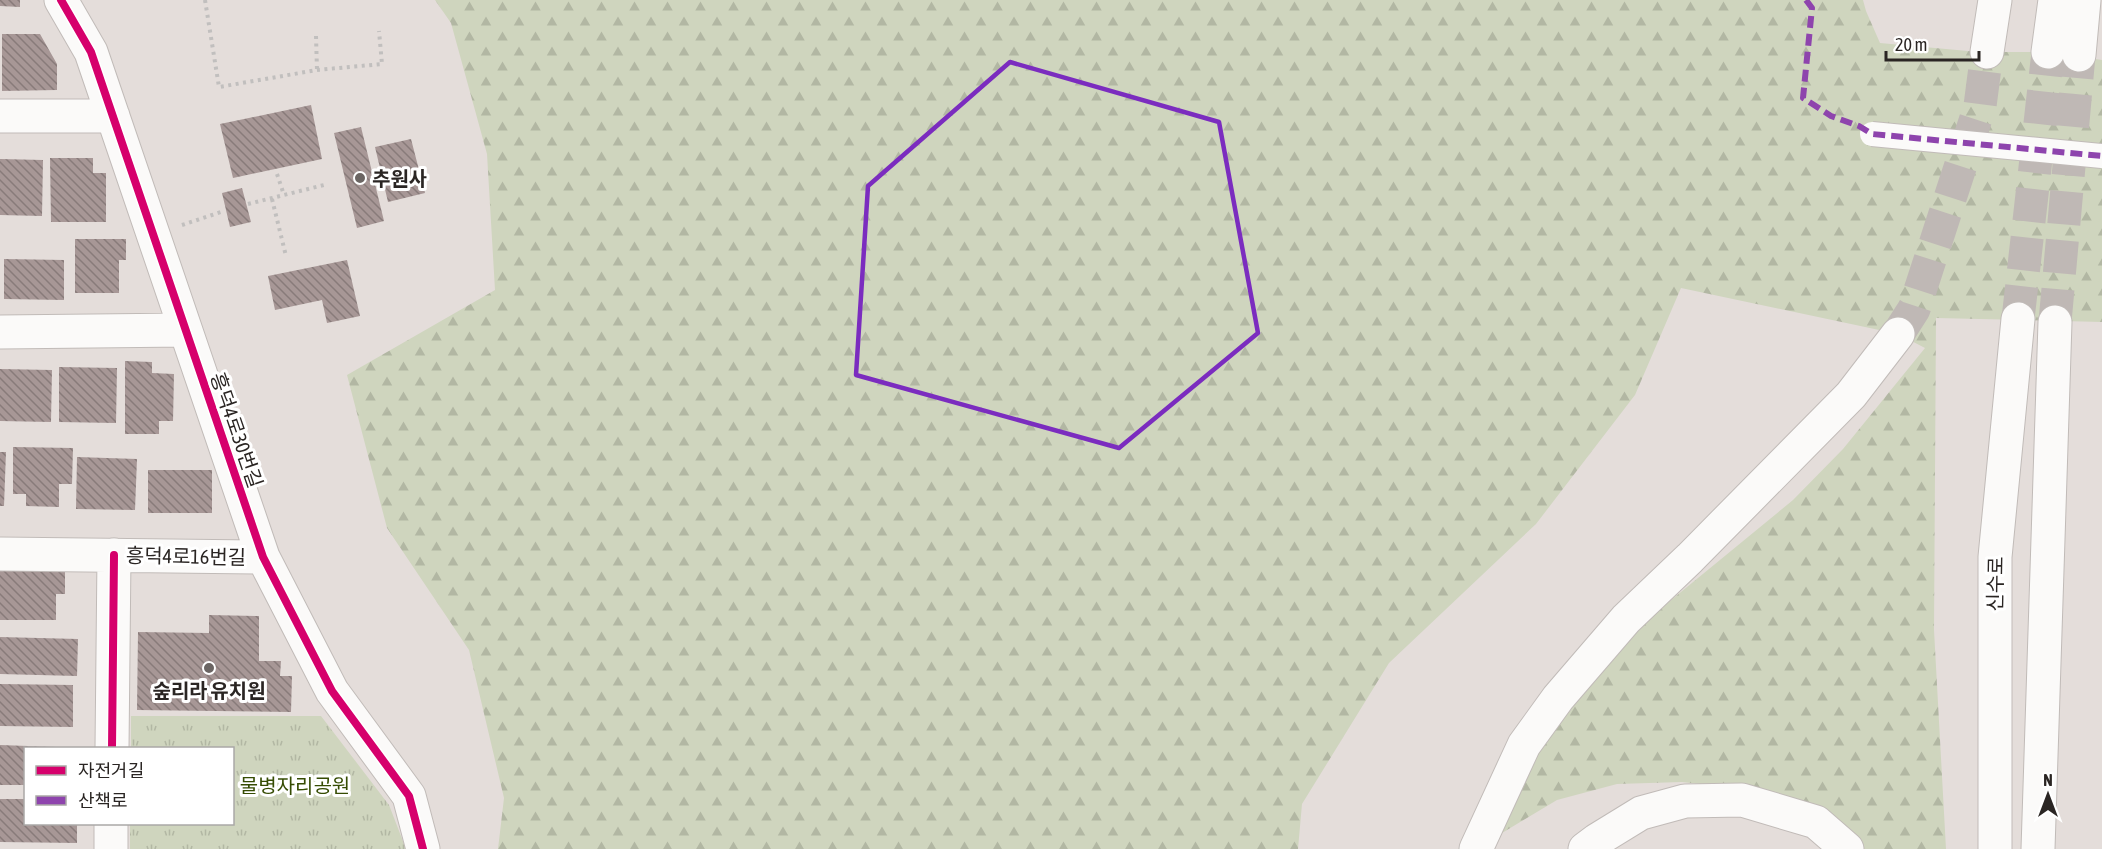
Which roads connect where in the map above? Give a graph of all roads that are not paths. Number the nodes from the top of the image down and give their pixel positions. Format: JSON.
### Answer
{"nodes":[{"id":1,"x":61,"y":0,"type":"edge"},
{"id":2,"x":1995,"y":0,"type":"edge"},
{"id":3,"x":2055,"y":0,"type":"edge"},
{"id":4,"x":2084,"y":0,"type":"edge"},
{"id":5,"x":1987,"y":52,"type":"tunnel mouth"},
{"id":6,"x":0,"y":116,"type":"edge"},
{"id":7,"x":113,"y":116,"type":"junction"},
{"id":8,"x":1872,"y":134,"type":"dead end"},
{"id":9,"x":2102,"y":156,"type":"edge"},
{"id":10,"x":2018,"y":320,"type":"tunnel mouth"},
{"id":11,"x":2055,"y":321,"type":"tunnel mouth"},
{"id":12,"x":185,"y":330,"type":"junction"},
{"id":13,"x":0,"y":332,"type":"edge"},
{"id":14,"x":1898,"y":334,"type":"tunnel mouth"},
{"id":15,"x":0,"y":554,"type":"edge"},
{"id":16,"x":114,"y":555,"type":"junction"},
{"id":17,"x":263,"y":557,"type":"junction"},
{"id":18,"x":112,"y":747,"type":"edge"},
{"id":19,"x":111,"y":825,"type":"edge"},
{"id":20,"x":111,"y":849,"type":"edge"},
{"id":21,"x":423,"y":849,"type":"edge"},
{"id":22,"x":1476,"y":849,"type":"edge"},
{"id":23,"x":1585,"y":849,"type":"edge"},
{"id":24,"x":1847,"y":849,"type":"edge"},
{"id":25,"x":1995,"y":849,"type":"edge"},
{"id":26,"x":2038,"y":849,"type":"edge"}],
"edges":[{"from":1,"to":7,"type":"main road","name":"흥덕4로30번길"},
{"from":2,"to":5,"type":"main road"},
{"from":3,"to":4,"type":"main road"},
{"from":6,"to":7,"type":"main road"},
{"from":7,"to":12,"type":"main road","name":"흥덕4로30번길"},
{"from":8,"to":9,"type":"street","bridge":true},
{"from":10,"to":25,"type":"main road","name":"신수로"},
{"from":11,"to":26,"type":"main road"},
{"from":12,"to":13,"type":"main road"},
{"from":12,"to":17,"type":"main road","name":"흥덕4로30번길"},
{"from":14,"to":22,"type":"main road"},
{"from":15,"to":16,"type":"main road","name":"흥덕4로16번길"},
{"from":16,"to":17,"type":"main road","name":"흥덕4로16번길"},
{"from":16,"to":18,"type":"main road"},
{"from":17,"to":21,"type":"main road","name":"흥덕4로30번길"},
{"from":19,"to":20,"type":"main road"},
{"from":23,"to":24,"type":"main road"}]}
